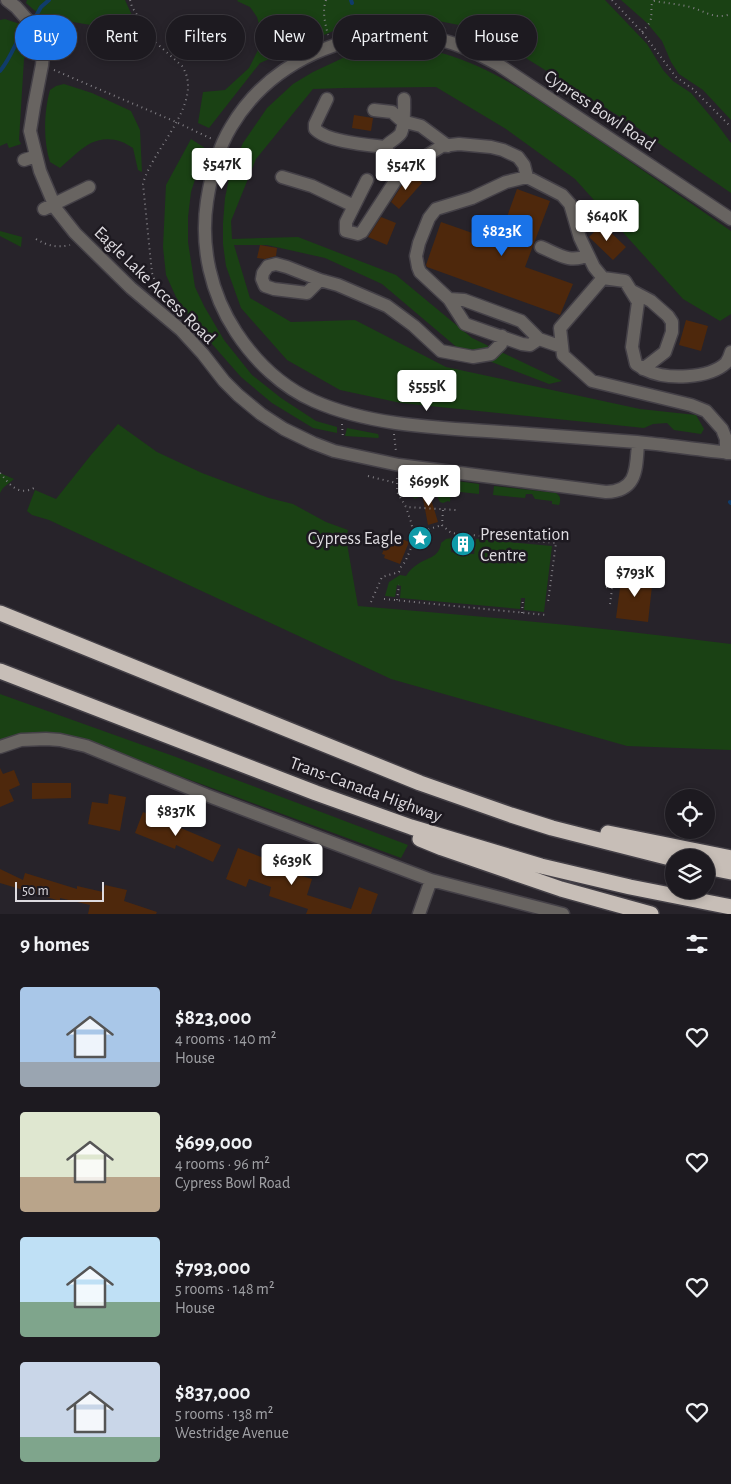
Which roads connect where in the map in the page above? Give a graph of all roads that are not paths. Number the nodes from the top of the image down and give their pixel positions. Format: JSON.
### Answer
{"nodes":[{"id":1,"x":7,"y":0,"type":"edge"},
{"id":2,"x":326,"y":99,"type":"dead end"},
{"id":3,"x":404,"y":99,"type":"dead end"},
{"id":4,"x":374,"y":110,"type":"dead end"},
{"id":5,"x":403,"y":121,"type":"junction"},
{"id":6,"x":448,"y":146,"type":"junction"},
{"id":7,"x":385,"y":147,"type":"junction"},
{"id":8,"x":401,"y":172,"type":"junction"},
{"id":9,"x":527,"y":176,"type":"junction"},
{"id":10,"x":282,"y":177,"type":"dead end"},
{"id":11,"x":367,"y":180,"type":"dead end"},
{"id":12,"x":89,"y":187,"type":"dead end"},
{"id":13,"x":49,"y":206,"type":"junction"},
{"id":14,"x":354,"y":206,"type":"junction"},
{"id":15,"x":731,"y":219,"type":"edge"},
{"id":16,"x":541,"y":247,"type":"dead end"},
{"id":17,"x":588,"y":255,"type":"junction"},
{"id":18,"x":603,"y":278,"type":"junction"},
{"id":19,"x":320,"y":280,"type":"dead end"},
{"id":20,"x":630,"y":289,"type":"junction"},
{"id":21,"x":449,"y":299,"type":"junction"},
{"id":22,"x":502,"y":336,"type":"junction"},
{"id":23,"x":539,"y":339,"type":"junction"},
{"id":24,"x":562,"y":347,"type":"junction"},
{"id":25,"x":731,"y":352,"type":"edge"},
{"id":26,"x":644,"y":368,"type":"junction"},
{"id":27,"x":638,"y":443,"type":"junction"},
{"id":28,"x":729,"y":453,"type":"edge"},
{"id":29,"x":0,"y":613,"type":"edge"},
{"id":30,"x":0,"y":671,"type":"edge"},
{"id":31,"x":0,"y":747,"type":"edge"},
{"id":32,"x":366,"y":811,"type":"junction"},
{"id":33,"x":510,"y":815,"type":"junction"},
{"id":34,"x":665,"y":857,"type":"edge"},
{"id":35,"x":731,"y":858,"type":"edge"},
{"id":36,"x":715,"y":869,"type":"edge"},
{"id":37,"x":731,"y":872,"type":"edge"},
{"id":38,"x":431,"y":880,"type":"junction"},
{"id":39,"x":731,"y":907,"type":"edge"},
{"id":40,"x":418,"y":914,"type":"edge"},
{"id":41,"x":562,"y":914,"type":"edge"},
{"id":42,"x":651,"y":914,"type":"edge"}],
"edges":[{"from":1,"to":13,"type":"street","name":"Eagle Lake Access Road"},
{"from":2,"to":7,"type":"street"},
{"from":3,"to":5,"type":"street"},
{"from":4,"to":5,"type":"street"},
{"from":5,"to":6,"type":"street"},
{"from":5,"to":7,"type":"street"},
{"from":6,"to":8,"type":"street"},
{"from":6,"to":9,"type":"street"},
{"from":7,"to":8,"type":"street"},
{"from":8,"to":14,"type":"street"},
{"from":9,"to":17,"type":"street"},
{"from":9,"to":21,"type":"street"},
{"from":10,"to":14,"type":"street"},
{"from":11,"to":14,"type":"street"},
{"from":12,"to":13,"type":"street"},
{"from":13,"to":27,"type":"street","name":"Eagle Lake Access Road"},
{"from":15,"to":27,"type":"street","name":"Cypress Bowl Road"},
{"from":16,"to":17,"type":"street"},
{"from":17,"to":18,"type":"street"},
{"from":18,"to":20,"type":"street"},
{"from":18,"to":24,"type":"street"},
{"from":19,"to":22,"type":"street"},
{"from":20,"to":26,"type":"street"},
{"from":20,"to":26,"type":"street"},
{"from":21,"to":22,"type":"street"},
{"from":21,"to":23,"type":"street"},
{"from":22,"to":23,"type":"street"},
{"from":23,"to":24,"type":"street"},
{"from":24,"to":28,"type":"street"},
{"from":25,"to":26,"type":"street"},
{"from":27,"to":28,"type":"street","name":"Cypress Bowl Road"},
{"from":29,"to":33,"type":"highway","name":"Trans-Canada Highway"},
{"from":30,"to":32,"type":"highway","name":"Trans-Canada Highway"},
{"from":31,"to":38,"type":"street"},
{"from":32,"to":39,"type":"highway","name":"Trans-Canada Highway"},
{"from":32,"to":42,"type":"highway"},
{"from":33,"to":34,"type":"highway","name":"Trans-Canada Highway"},
{"from":33,"to":35,"type":"highway"},
{"from":36,"to":37,"type":"highway"},
{"from":38,"to":40,"type":"street"},
{"from":38,"to":41,"type":"street"}]}
